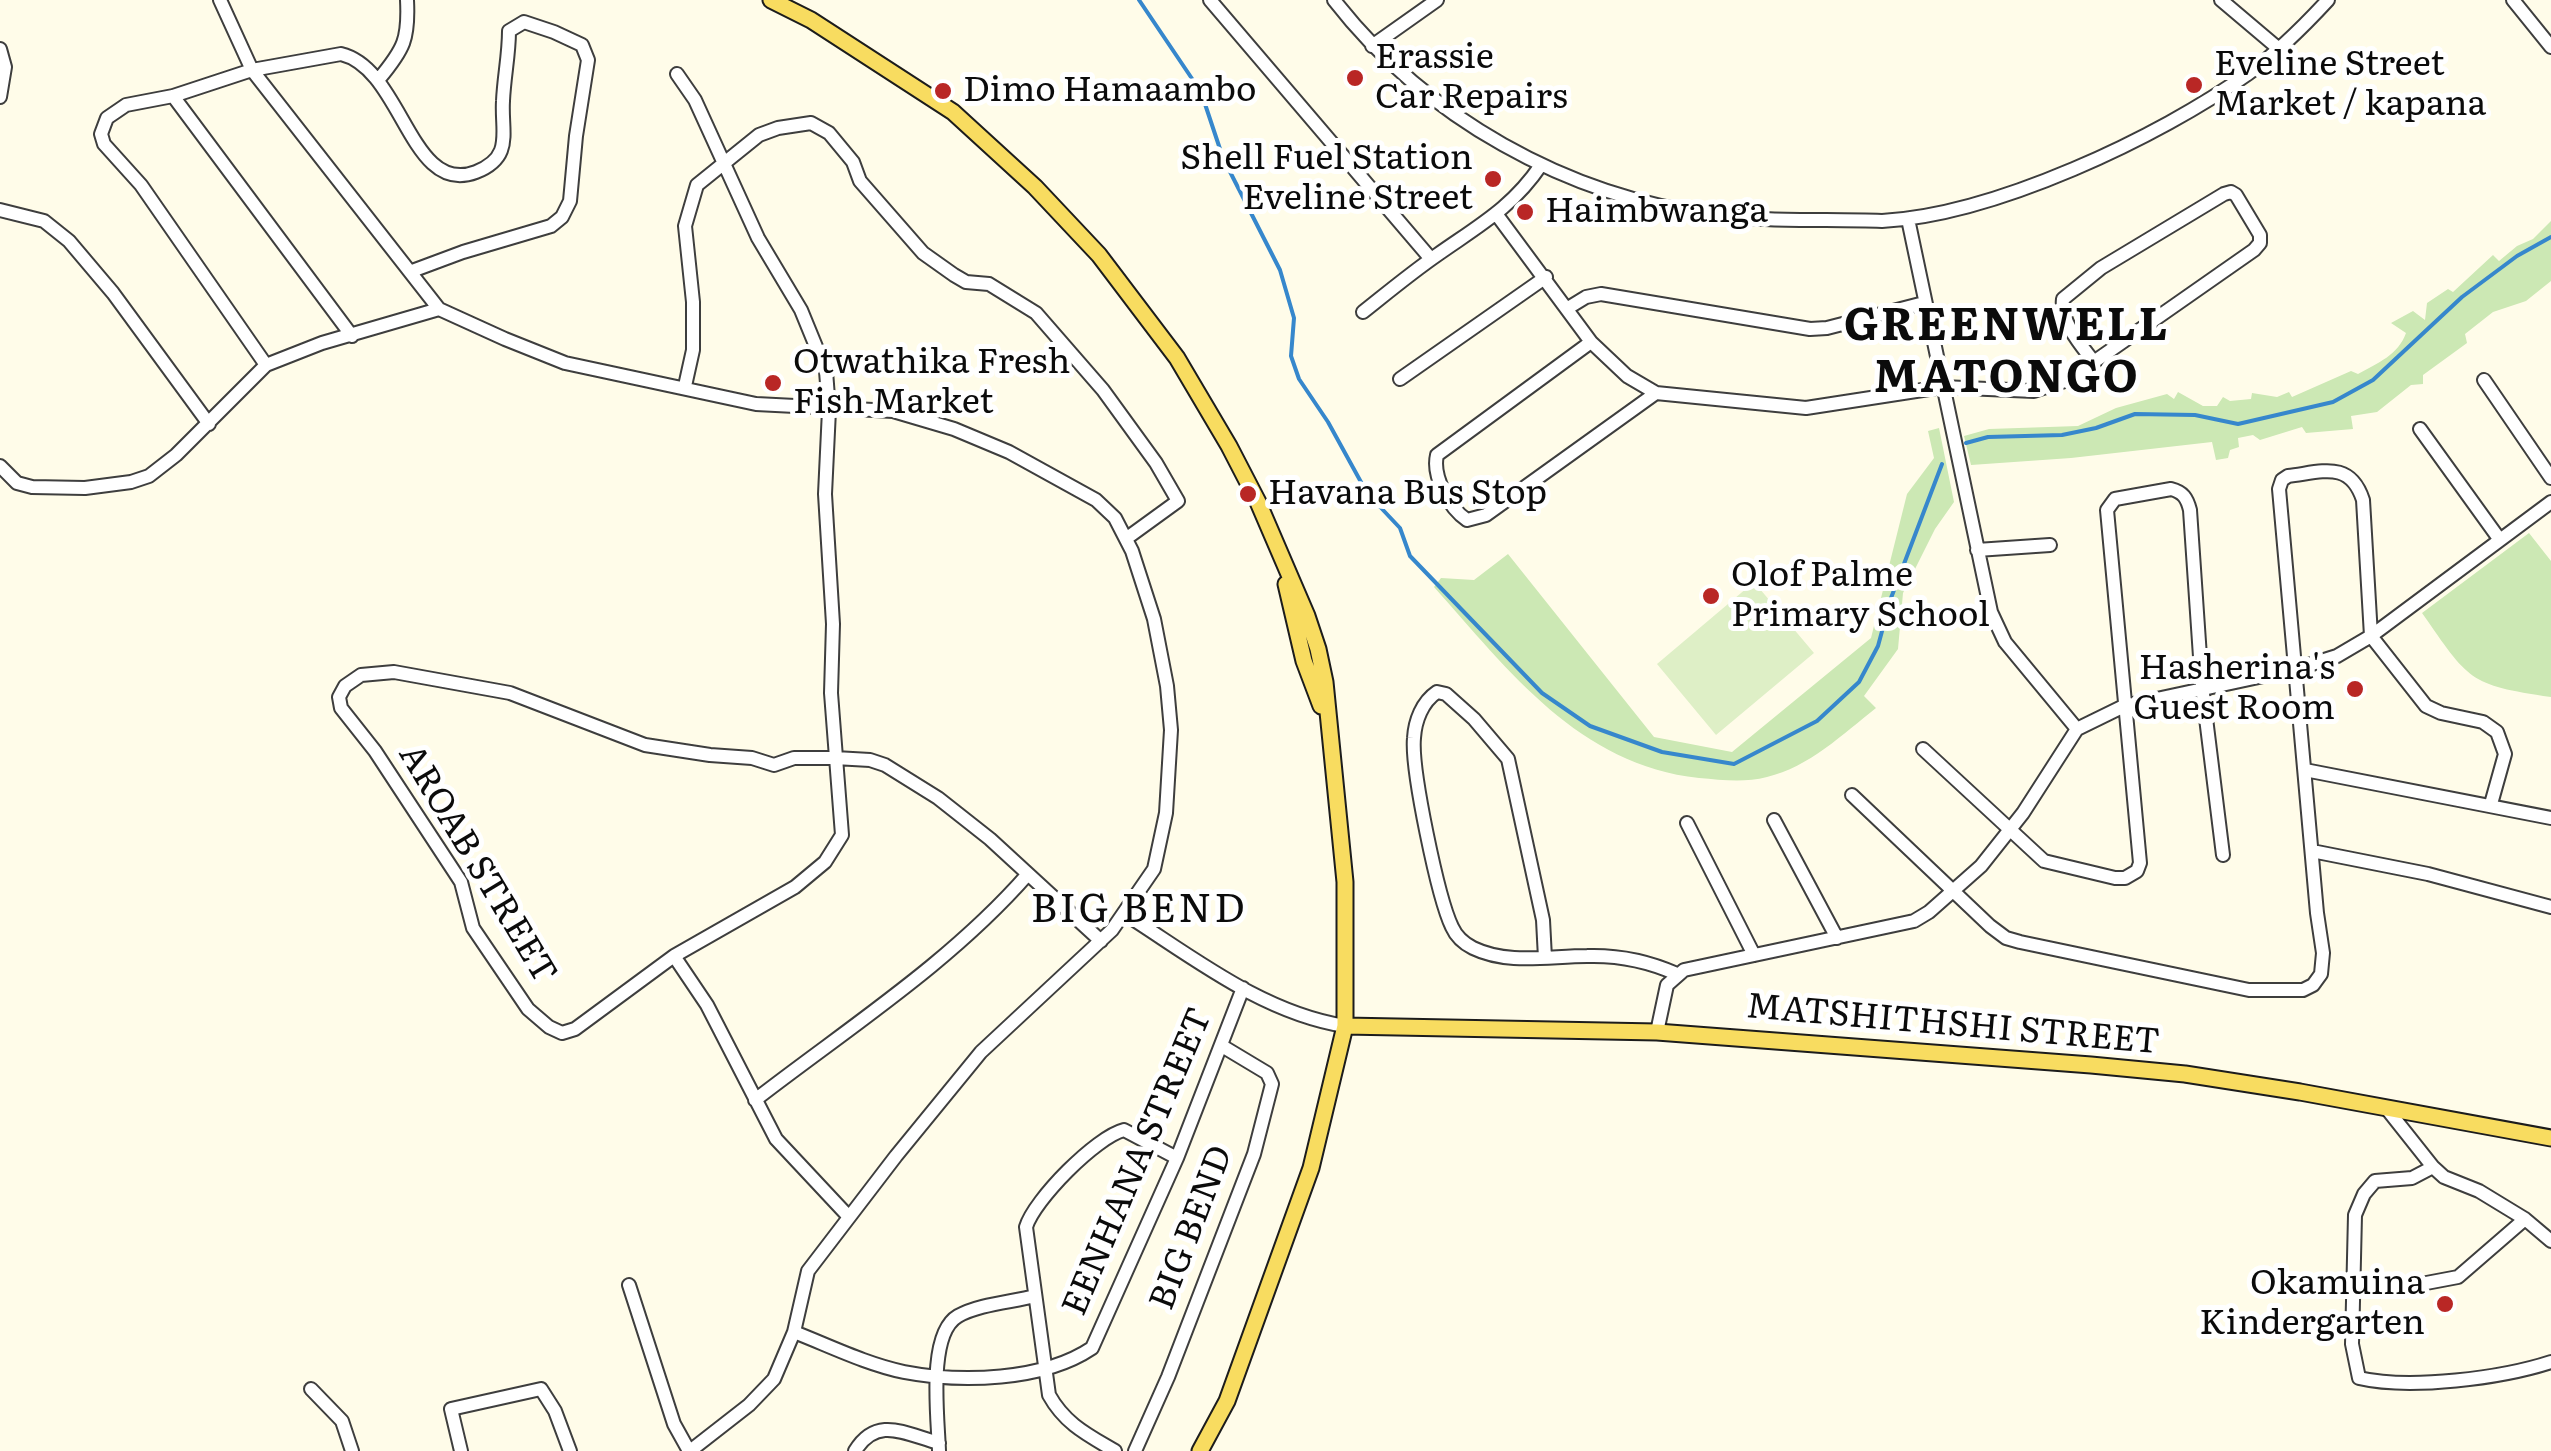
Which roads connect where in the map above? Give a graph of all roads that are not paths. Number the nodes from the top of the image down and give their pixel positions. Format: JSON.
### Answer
{"nodes":[{"id":1,"x":220,"y":0,"type":"edge"},
{"id":2,"x":408,"y":0,"type":"edge"},
{"id":3,"x":771,"y":0,"type":"edge"},
{"id":4,"x":800,"y":0,"type":"edge"},
{"id":5,"x":1210,"y":0,"type":"edge"},
{"id":6,"x":1334,"y":0,"type":"edge"},
{"id":7,"x":1436,"y":0,"type":"edge"},
{"id":8,"x":2221,"y":0,"type":"edge"},
{"id":9,"x":2328,"y":0,"type":"edge"},
{"id":10,"x":2513,"y":0,"type":"edge"},
{"id":11,"x":812,"y":20,"type":"junction"},
{"id":12,"x":1372,"y":46,"type":"junction"},
{"id":13,"x":2551,"y":47,"type":"edge"},
{"id":14,"x":2279,"y":49,"type":"junction"},
{"id":15,"x":0,"y":50,"type":"edge"},
{"id":16,"x":252,"y":70,"type":"junction"},
{"id":17,"x":678,"y":74,"type":"dead end"},
{"id":18,"x":380,"y":79,"type":"junction"},
{"id":19,"x":172,"y":96,"type":"junction"},
{"id":20,"x":0,"y":97,"type":"edge"},
{"id":21,"x":721,"y":162,"type":"junction"},
{"id":22,"x":1541,"y":165,"type":"junction"},
{"id":23,"x":0,"y":210,"type":"edge"},
{"id":24,"x":1498,"y":215,"type":"junction"},
{"id":25,"x":1908,"y":219,"type":"junction"},
{"id":26,"x":1431,"y":259,"type":"junction"},
{"id":27,"x":412,"y":271,"type":"junction"},
{"id":28,"x":1546,"y":278,"type":"junction"},
{"id":29,"x":1924,"y":303,"type":"junction"},
{"id":30,"x":1568,"y":308,"type":"junction"},
{"id":31,"x":440,"y":309,"type":"junction"},
{"id":32,"x":1363,"y":312,"type":"dead end"},
{"id":33,"x":352,"y":336,"type":"junction"},
{"id":34,"x":1591,"y":342,"type":"junction"},
{"id":35,"x":2094,"y":362,"type":"junction"},
{"id":36,"x":266,"y":365,"type":"junction"},
{"id":37,"x":1400,"y":379,"type":"dead end"},
{"id":38,"x":2484,"y":380,"type":"dead end"},
{"id":39,"x":685,"y":386,"type":"junction"},
{"id":40,"x":1942,"y":386,"type":"junction"},
{"id":41,"x":1656,"y":393,"type":"junction"},
{"id":42,"x":829,"y":410,"type":"junction"},
{"id":43,"x":209,"y":424,"type":"junction"},
{"id":44,"x":2420,"y":429,"type":"dead end"},
{"id":45,"x":0,"y":466,"type":"edge"},
{"id":46,"x":2551,"y":478,"type":"edge"},
{"id":47,"x":2551,"y":502,"type":"edge"},
{"id":48,"x":1127,"y":538,"type":"junction"},
{"id":49,"x":2500,"y":540,"type":"junction"},
{"id":50,"x":2050,"y":544,"type":"dead end"},
{"id":51,"x":1976,"y":550,"type":"junction"},
{"id":52,"x":2371,"y":636,"type":"junction"},
{"id":53,"x":2296,"y":669,"type":"junction"},
{"id":54,"x":2202,"y":686,"type":"junction"},
{"id":55,"x":2124,"y":706,"type":"junction"},
{"id":56,"x":2077,"y":729,"type":"junction"},
{"id":57,"x":1923,"y":749,"type":"dead end"},
{"id":58,"x":835,"y":758,"type":"junction"},
{"id":59,"x":2306,"y":770,"type":"junction"},
{"id":60,"x":1852,"y":795,"type":"dead end"},
{"id":61,"x":2491,"y":804,"type":"junction"},
{"id":62,"x":2551,"y":818,"type":"edge"},
{"id":63,"x":1774,"y":820,"type":"dead end"},
{"id":64,"x":1687,"y":823,"type":"dead end"},
{"id":65,"x":2009,"y":831,"type":"junction"},
{"id":66,"x":2312,"y":851,"type":"junction"},
{"id":67,"x":2222,"y":854,"type":"dead end"},
{"id":68,"x":1028,"y":874,"type":"junction"},
{"id":69,"x":1955,"y":892,"type":"junction"},
{"id":70,"x":2551,"y":907,"type":"edge"},
{"id":71,"x":1125,"y":914,"type":"junction"},
{"id":72,"x":1837,"y":938,"type":"junction"},
{"id":73,"x":1101,"y":942,"type":"junction"},
{"id":74,"x":1754,"y":955,"type":"junction"},
{"id":75,"x":674,"y":956,"type":"junction"},
{"id":76,"x":1545,"y":958,"type":"junction"},
{"id":77,"x":1677,"y":974,"type":"junction"},
{"id":78,"x":1243,"y":988,"type":"junction"},
{"id":79,"x":1345,"y":1026,"type":"junction"},
{"id":80,"x":1657,"y":1032,"type":"junction"},
{"id":81,"x":1222,"y":1046,"type":"junction"},
{"id":82,"x":754,"y":1100,"type":"junction"},
{"id":83,"x":2387,"y":1109,"type":"junction"},
{"id":84,"x":2551,"y":1138,"type":"edge"},
{"id":85,"x":1177,"y":1158,"type":"junction"},
{"id":86,"x":2433,"y":1167,"type":"junction"},
{"id":87,"x":849,"y":1217,"type":"junction"},
{"id":88,"x":2525,"y":1219,"type":"junction"},
{"id":89,"x":2551,"y":1242,"type":"edge"},
{"id":90,"x":2354,"y":1282,"type":"junction"},
{"id":91,"x":629,"y":1286,"type":"dead end"},
{"id":92,"x":1035,"y":1296,"type":"junction"},
{"id":93,"x":794,"y":1332,"type":"junction"},
{"id":94,"x":2551,"y":1362,"type":"edge"},
{"id":95,"x":1043,"y":1370,"type":"junction"},
{"id":96,"x":938,"y":1377,"type":"junction"},
{"id":97,"x":312,"y":1390,"type":"dead end"},
{"id":98,"x":939,"y":1447,"type":"edge"},
{"id":99,"x":352,"y":1451,"type":"edge"},
{"id":100,"x":461,"y":1451,"type":"edge"},
{"id":101,"x":570,"y":1451,"type":"edge"},
{"id":102,"x":690,"y":1451,"type":"edge"},
{"id":103,"x":854,"y":1451,"type":"edge"},
{"id":104,"x":1115,"y":1451,"type":"edge"},
{"id":105,"x":1135,"y":1451,"type":"edge"},
{"id":106,"x":1200,"y":1451,"type":"edge"}],
"edges":[{"from":1,"to":16,"type":"street"},
{"from":2,"to":18,"type":"street"},
{"from":3,"to":11,"type":"main road"},
{"from":4,"to":11,"type":"main road"},
{"from":5,"to":26,"type":"street"},
{"from":6,"to":12,"type":"street"},
{"from":7,"to":12,"type":"street"},
{"from":8,"to":14,"type":"street"},
{"from":9,"to":14,"type":"street"},
{"from":10,"to":13,"type":"street"},
{"from":11,"to":79,"type":"main road"},
{"from":12,"to":22,"type":"street"},
{"from":14,"to":25,"type":"street"},
{"from":15,"to":20,"type":"street"},
{"from":16,"to":18,"type":"street"},
{"from":16,"to":19,"type":"street"},
{"from":16,"to":27,"type":"street"},
{"from":17,"to":21,"type":"street"},
{"from":18,"to":27,"type":"street"},
{"from":19,"to":33,"type":"street"},
{"from":19,"to":36,"type":"street"},
{"from":21,"to":39,"type":"street"},
{"from":21,"to":42,"type":"street"},
{"from":21,"to":48,"type":"street"},
{"from":22,"to":24,"type":"street"},
{"from":22,"to":25,"type":"street"},
{"from":23,"to":43,"type":"street"},
{"from":24,"to":26,"type":"street"},
{"from":24,"to":28,"type":"street"},
{"from":25,"to":29,"type":"street"},
{"from":26,"to":32,"type":"street"},
{"from":27,"to":31,"type":"street"},
{"from":28,"to":30,"type":"street"},
{"from":28,"to":37,"type":"street"},
{"from":29,"to":30,"type":"street"},
{"from":29,"to":40,"type":"street"},
{"from":30,"to":34,"type":"street"},
{"from":31,"to":33,"type":"street"},
{"from":31,"to":39,"type":"street"},
{"from":33,"to":36,"type":"street"},
{"from":34,"to":41,"type":"street"},
{"from":34,"to":41,"type":"street"},
{"from":35,"to":35,"type":"street"},
{"from":35,"to":40,"type":"street"},
{"from":36,"to":43,"type":"street"},
{"from":38,"to":46,"type":"street"},
{"from":39,"to":42,"type":"street"},
{"from":40,"to":41,"type":"street"},
{"from":40,"to":51,"type":"street"},
{"from":42,"to":48,"type":"street"},
{"from":42,"to":58,"type":"street"},
{"from":43,"to":45,"type":"street"},
{"from":44,"to":49,"type":"street"},
{"from":47,"to":49,"type":"street"},
{"from":48,"to":71,"type":"street"},
{"from":49,"to":52,"type":"street"},
{"from":50,"to":51,"type":"street"},
{"from":51,"to":56,"type":"street"},
{"from":52,"to":53,"type":"street"},
{"from":52,"to":53,"type":"street"},
{"from":52,"to":61,"type":"street"},
{"from":53,"to":54,"type":"street"},
{"from":53,"to":59,"type":"street"},
{"from":54,"to":55,"type":"street"},
{"from":54,"to":55,"type":"street"},
{"from":54,"to":67,"type":"street"},
{"from":55,"to":56,"type":"street"},
{"from":55,"to":65,"type":"street"},
{"from":56,"to":65,"type":"street"},
{"from":57,"to":65,"type":"street"},
{"from":58,"to":68,"type":"street"},
{"from":58,"to":75,"type":"street","name":"AROAB STREET"},
{"from":58,"to":75,"type":"street","name":"AROAB STREET"},
{"from":59,"to":61,"type":"street"},
{"from":59,"to":66,"type":"street"},
{"from":60,"to":69,"type":"street"},
{"from":61,"to":62,"type":"street"},
{"from":63,"to":72,"type":"street"},
{"from":64,"to":74,"type":"street"},
{"from":65,"to":69,"type":"street"},
{"from":66,"to":69,"type":"street"},
{"from":66,"to":70,"type":"street"},
{"from":68,"to":73,"type":"street"},
{"from":68,"to":82,"type":"street"},
{"from":69,"to":72,"type":"street"},
{"from":71,"to":73,"type":"street"},
{"from":71,"to":78,"type":"street"},
{"from":72,"to":74,"type":"street"},
{"from":73,"to":87,"type":"street"},
{"from":74,"to":77,"type":"street"},
{"from":75,"to":82,"type":"street"},
{"from":76,"to":76,"type":"street"},
{"from":76,"to":77,"type":"street"},
{"from":77,"to":80,"type":"street"},
{"from":78,"to":79,"type":"street"},
{"from":78,"to":81,"type":"street","name":"EENHANA STREET"},
{"from":79,"to":80,"type":"main road","name":"MATSHITHSHI STREET"},
{"from":79,"to":106,"type":"main road"},
{"from":80,"to":83,"type":"main road","name":"MATSHITHSHI STREET"},
{"from":81,"to":85,"type":"street","name":"EENHANA STREET"},
{"from":81,"to":105,"type":"street","name":"BIG BEND"},
{"from":82,"to":87,"type":"street"},
{"from":83,"to":84,"type":"main road","name":"MATSHITHSHI STREET"},
{"from":83,"to":86,"type":"street"},
{"from":85,"to":92,"type":"street"},
{"from":85,"to":95,"type":"street","name":"EENHANA STREET"},
{"from":86,"to":88,"type":"street"},
{"from":86,"to":90,"type":"street"},
{"from":87,"to":93,"type":"street"},
{"from":88,"to":89,"type":"street"},
{"from":88,"to":90,"type":"street"},
{"from":90,"to":94,"type":"street"},
{"from":91,"to":102,"type":"street"},
{"from":92,"to":95,"type":"street"},
{"from":92,"to":96,"type":"street"},
{"from":93,"to":96,"type":"street","name":"EENHANA STREET"},
{"from":93,"to":102,"type":"street"},
{"from":95,"to":96,"type":"street","name":"EENHANA STREET"},
{"from":95,"to":104,"type":"street"},
{"from":96,"to":98,"type":"street"},
{"from":97,"to":99,"type":"street"},
{"from":98,"to":103,"type":"street"},
{"from":100,"to":101,"type":"street"}]}
